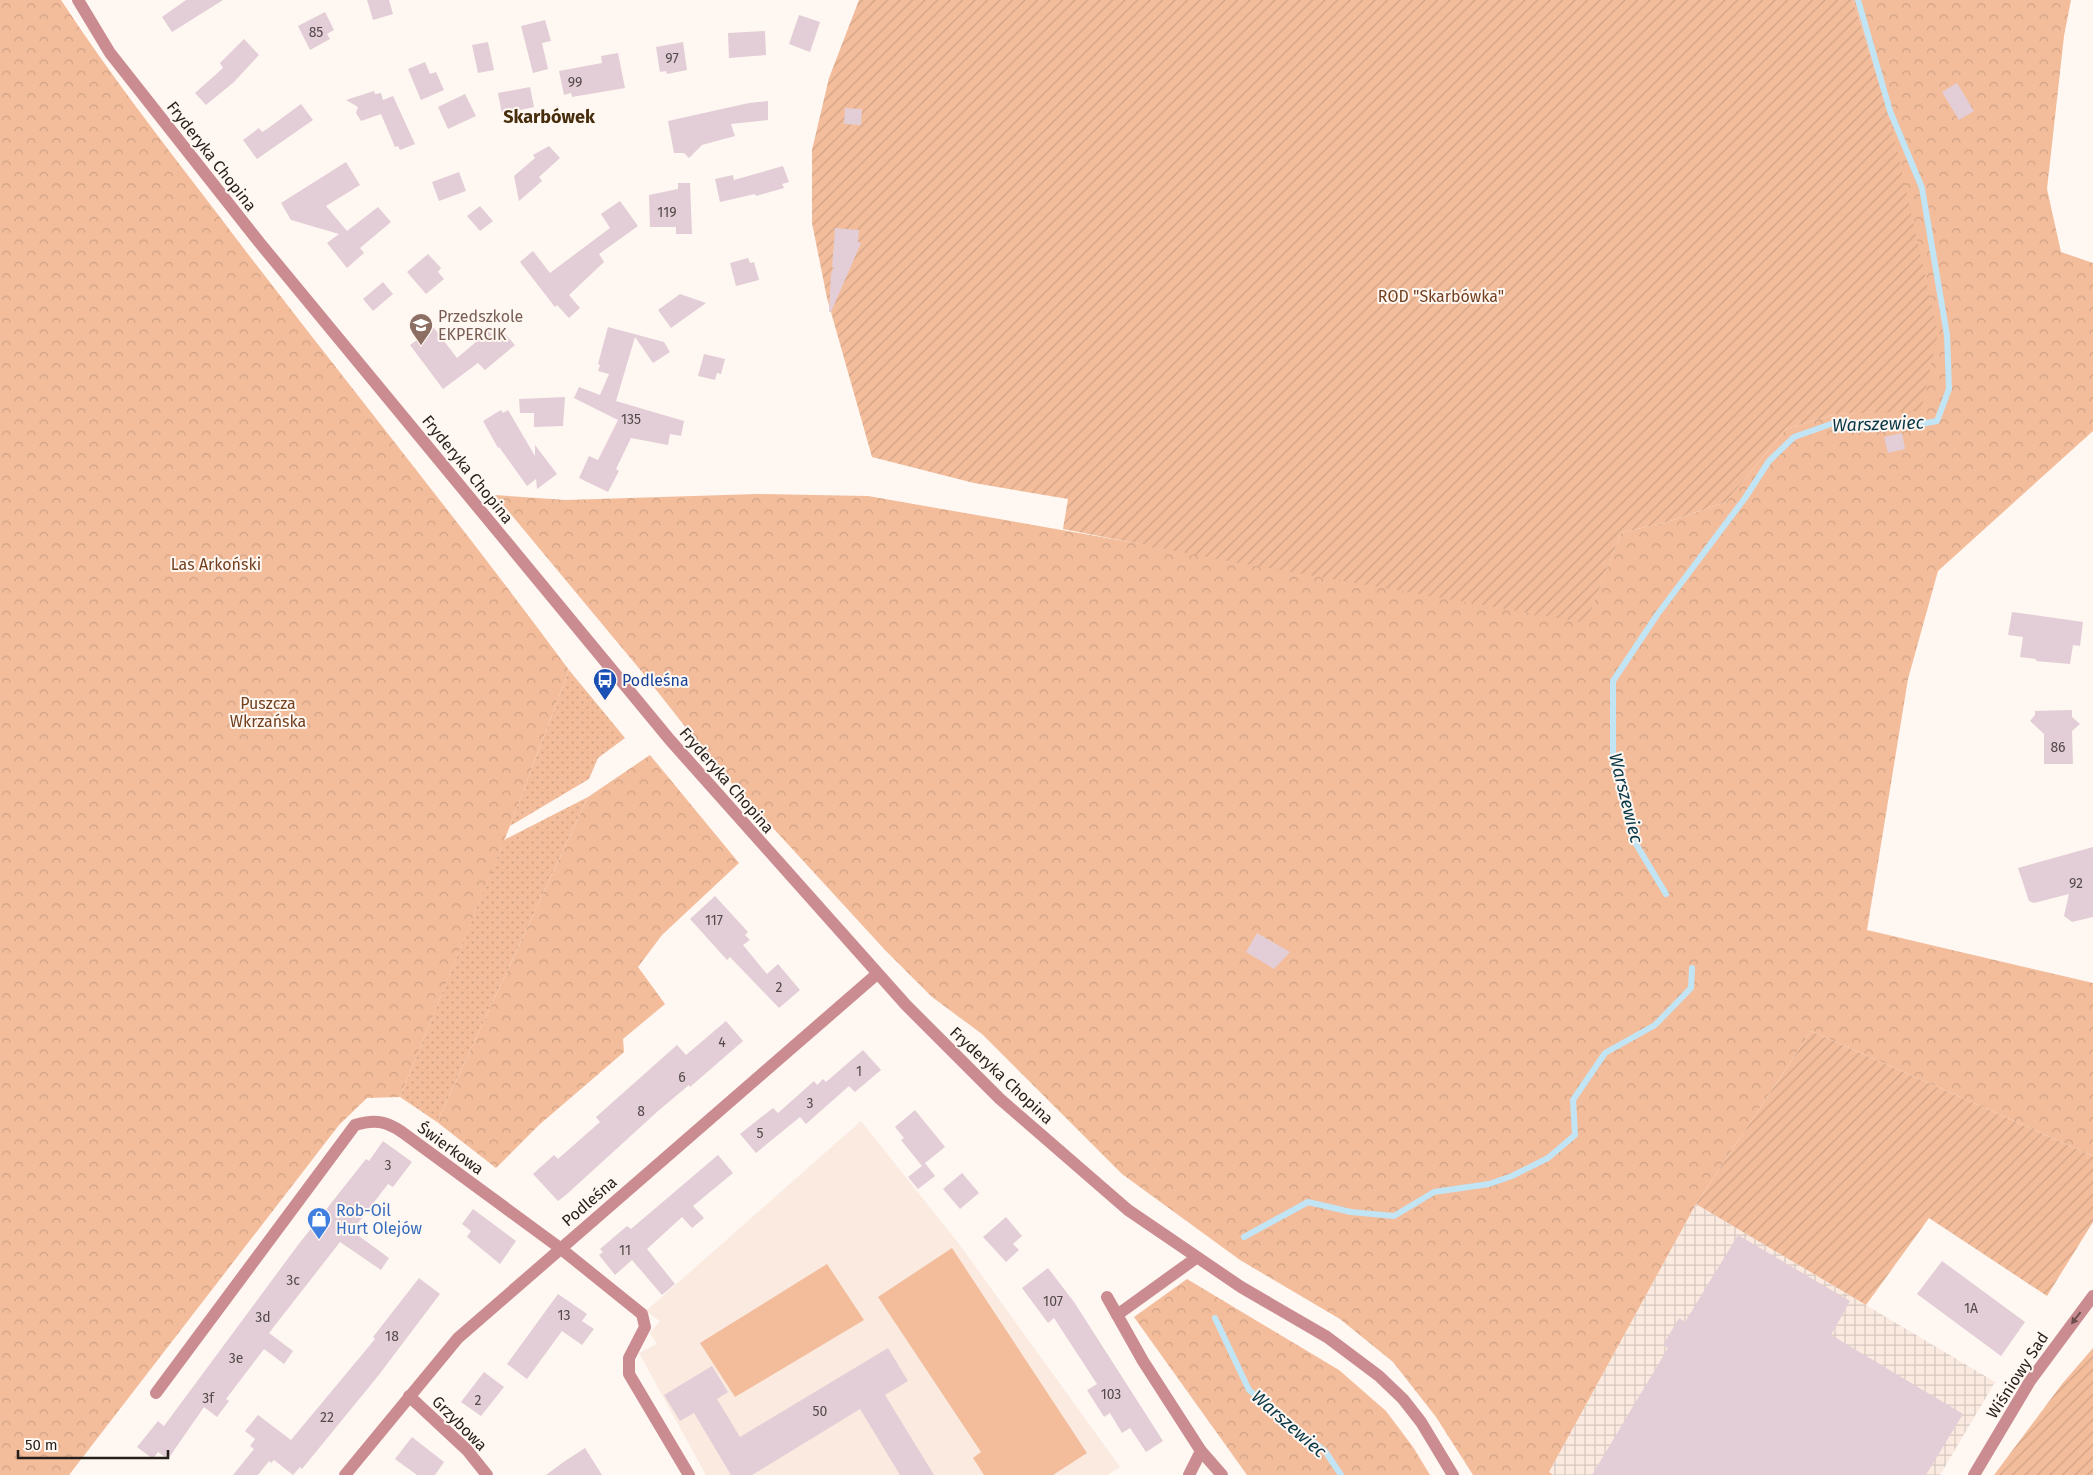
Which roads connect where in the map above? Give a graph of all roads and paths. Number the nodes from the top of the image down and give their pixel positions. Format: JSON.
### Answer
{"nodes":[{"id":1,"x":78,"y":0,"type":"edge"},
{"id":2,"x":877,"y":974,"type":"junction"},
{"id":3,"x":560,"y":1248,"type":"junction"},
{"id":4,"x":1196,"y":1258,"type":"junction"},
{"id":5,"x":2093,"y":1296,"type":"edge"},
{"id":6,"x":1107,"y":1297,"type":"dead end"},
{"id":7,"x":1117,"y":1315,"type":"junction"},
{"id":8,"x":156,"y":1393,"type":"dead end"},
{"id":9,"x":409,"y":1396,"type":"junction"},
{"id":10,"x":1201,"y":1451,"type":"junction"},
{"id":11,"x":345,"y":1475,"type":"edge"},
{"id":12,"x":487,"y":1475,"type":"edge"},
{"id":13,"x":688,"y":1475,"type":"edge"},
{"id":14,"x":1189,"y":1475,"type":"edge"},
{"id":15,"x":1222,"y":1475,"type":"edge"},
{"id":16,"x":1453,"y":1475,"type":"edge"},
{"id":17,"x":1974,"y":1475,"type":"edge"}],
"edges":[{"from":1,"to":2,"type":"street","name":"Fryderyka Chopina"},
{"from":2,"to":3,"type":"street","name":"Podleśna"},
{"from":2,"to":4,"type":"street","name":"Fryderyka Chopina"},
{"from":3,"to":8,"type":"street","name":"Świerkowa"},
{"from":3,"to":9,"type":"street","name":"Podleśna"},
{"from":3,"to":13,"type":"street","name":"Świerkowa"},
{"from":4,"to":7,"type":"street"},
{"from":4,"to":16,"type":"street","name":"Fryderyka Chopina"},
{"from":5,"to":17,"type":"street","name":"Wiśniowy Sad","one_way":true},
{"from":6,"to":7,"type":"street"},
{"from":7,"to":10,"type":"street"},
{"from":9,"to":11,"type":"street","name":"Podleśna"},
{"from":9,"to":12,"type":"street","name":"Grzybowa"},
{"from":10,"to":14,"type":"street"},
{"from":10,"to":15,"type":"street"}]}
